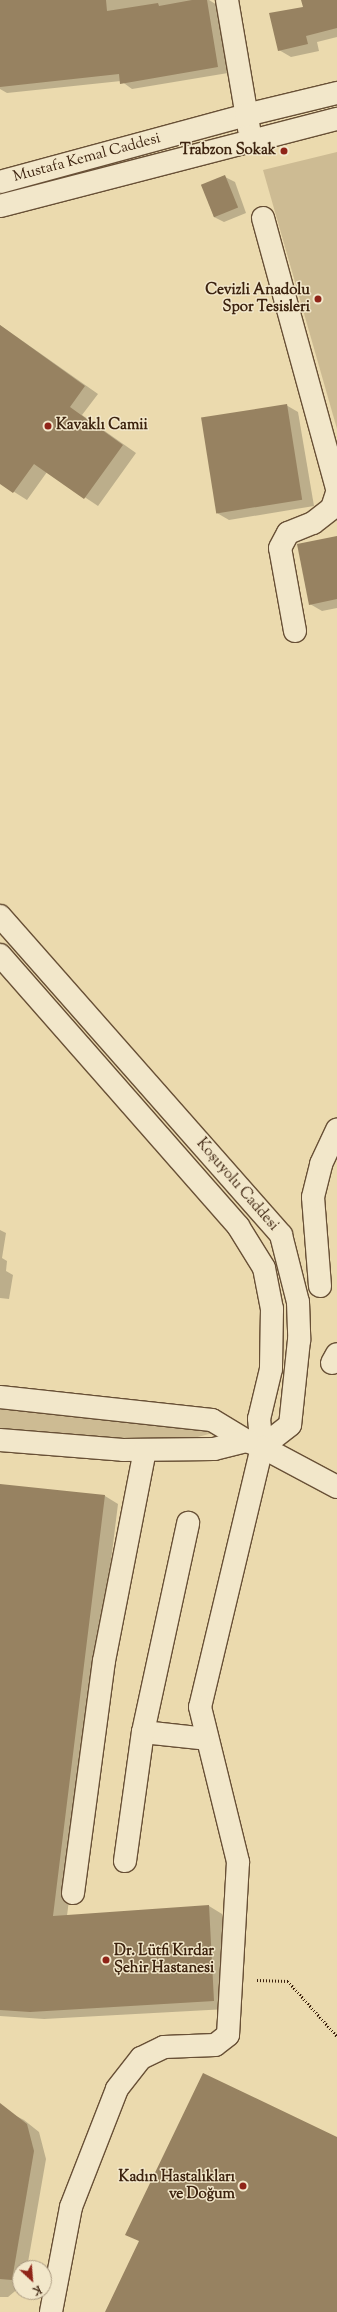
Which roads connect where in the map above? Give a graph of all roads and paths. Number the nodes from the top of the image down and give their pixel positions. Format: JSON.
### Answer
{"nodes":[{"id":1,"x":228,"y":0,"type":"edge"},
{"id":2,"x":337,"y":93,"type":"edge"},
{"id":3,"x":246,"y":115,"type":"junction"},
{"id":4,"x":337,"y":119,"type":"edge"},
{"id":5,"x":251,"y":141,"type":"junction"},
{"id":6,"x":0,"y":182,"type":"edge"},
{"id":7,"x":0,"y":206,"type":"edge"},
{"id":8,"x":263,"y":218,"type":"dead end"},
{"id":9,"x":337,"y":488,"type":"edge"},
{"id":10,"x":337,"y":493,"type":"edge"},
{"id":11,"x":295,"y":631,"type":"dead end"},
{"id":12,"x":0,"y":916,"type":"edge"},
{"id":13,"x":0,"y":955,"type":"edge"},
{"id":14,"x":337,"y":1130,"type":"edge"},
{"id":15,"x":320,"y":1286,"type":"dead end"},
{"id":16,"x":0,"y":1397,"type":"edge"},
{"id":17,"x":0,"y":1440,"type":"edge"},
{"id":18,"x":254,"y":1444,"type":"junction"},
{"id":19,"x":145,"y":1450,"type":"junction"},
{"id":20,"x":337,"y":1487,"type":"edge"},
{"id":21,"x":188,"y":1524,"type":"dead end"},
{"id":22,"x":143,"y":1732,"type":"junction"},
{"id":23,"x":207,"y":1739,"type":"junction"},
{"id":24,"x":125,"y":1862,"type":"dead end"},
{"id":25,"x":73,"y":1893,"type":"dead end"},
{"id":26,"x":231,"y":1980,"type":"junction"},
{"id":27,"x":337,"y":2036,"type":"edge"},
{"id":28,"x":52,"y":2312,"type":"edge"}],
"edges":[{"from":1,"to":3,"type":"street"},
{"from":2,"to":3,"type":"street","name":"Mustafa Kemal Caddesi"},
{"from":3,"to":5,"type":"street"},
{"from":3,"to":6,"type":"street","name":"Mustafa Kemal Caddesi"},
{"from":4,"to":5,"type":"street","name":"Mustafa Kemal Caddesi"},
{"from":5,"to":7,"type":"street","name":"Mustafa Kemal Caddesi"},
{"from":8,"to":9,"type":"street"},
{"from":10,"to":11,"type":"street"},
{"from":12,"to":18,"type":"street","name":"Koşuyolu Caddesi"},
{"from":13,"to":18,"type":"street","name":"Koşuyolu Caddesi"},
{"from":14,"to":15,"type":"street"},
{"from":16,"to":18,"type":"street"},
{"from":17,"to":19,"type":"street"},
{"from":18,"to":19,"type":"street"},
{"from":18,"to":20,"type":"street"},
{"from":18,"to":23,"type":"street"},
{"from":19,"to":25,"type":"street"},
{"from":21,"to":22,"type":"street"},
{"from":22,"to":23,"type":"street"},
{"from":22,"to":24,"type":"street"},
{"from":23,"to":26,"type":"street"},
{"from":26,"to":27,"type":"path"},
{"from":26,"to":28,"type":"street"}]}
